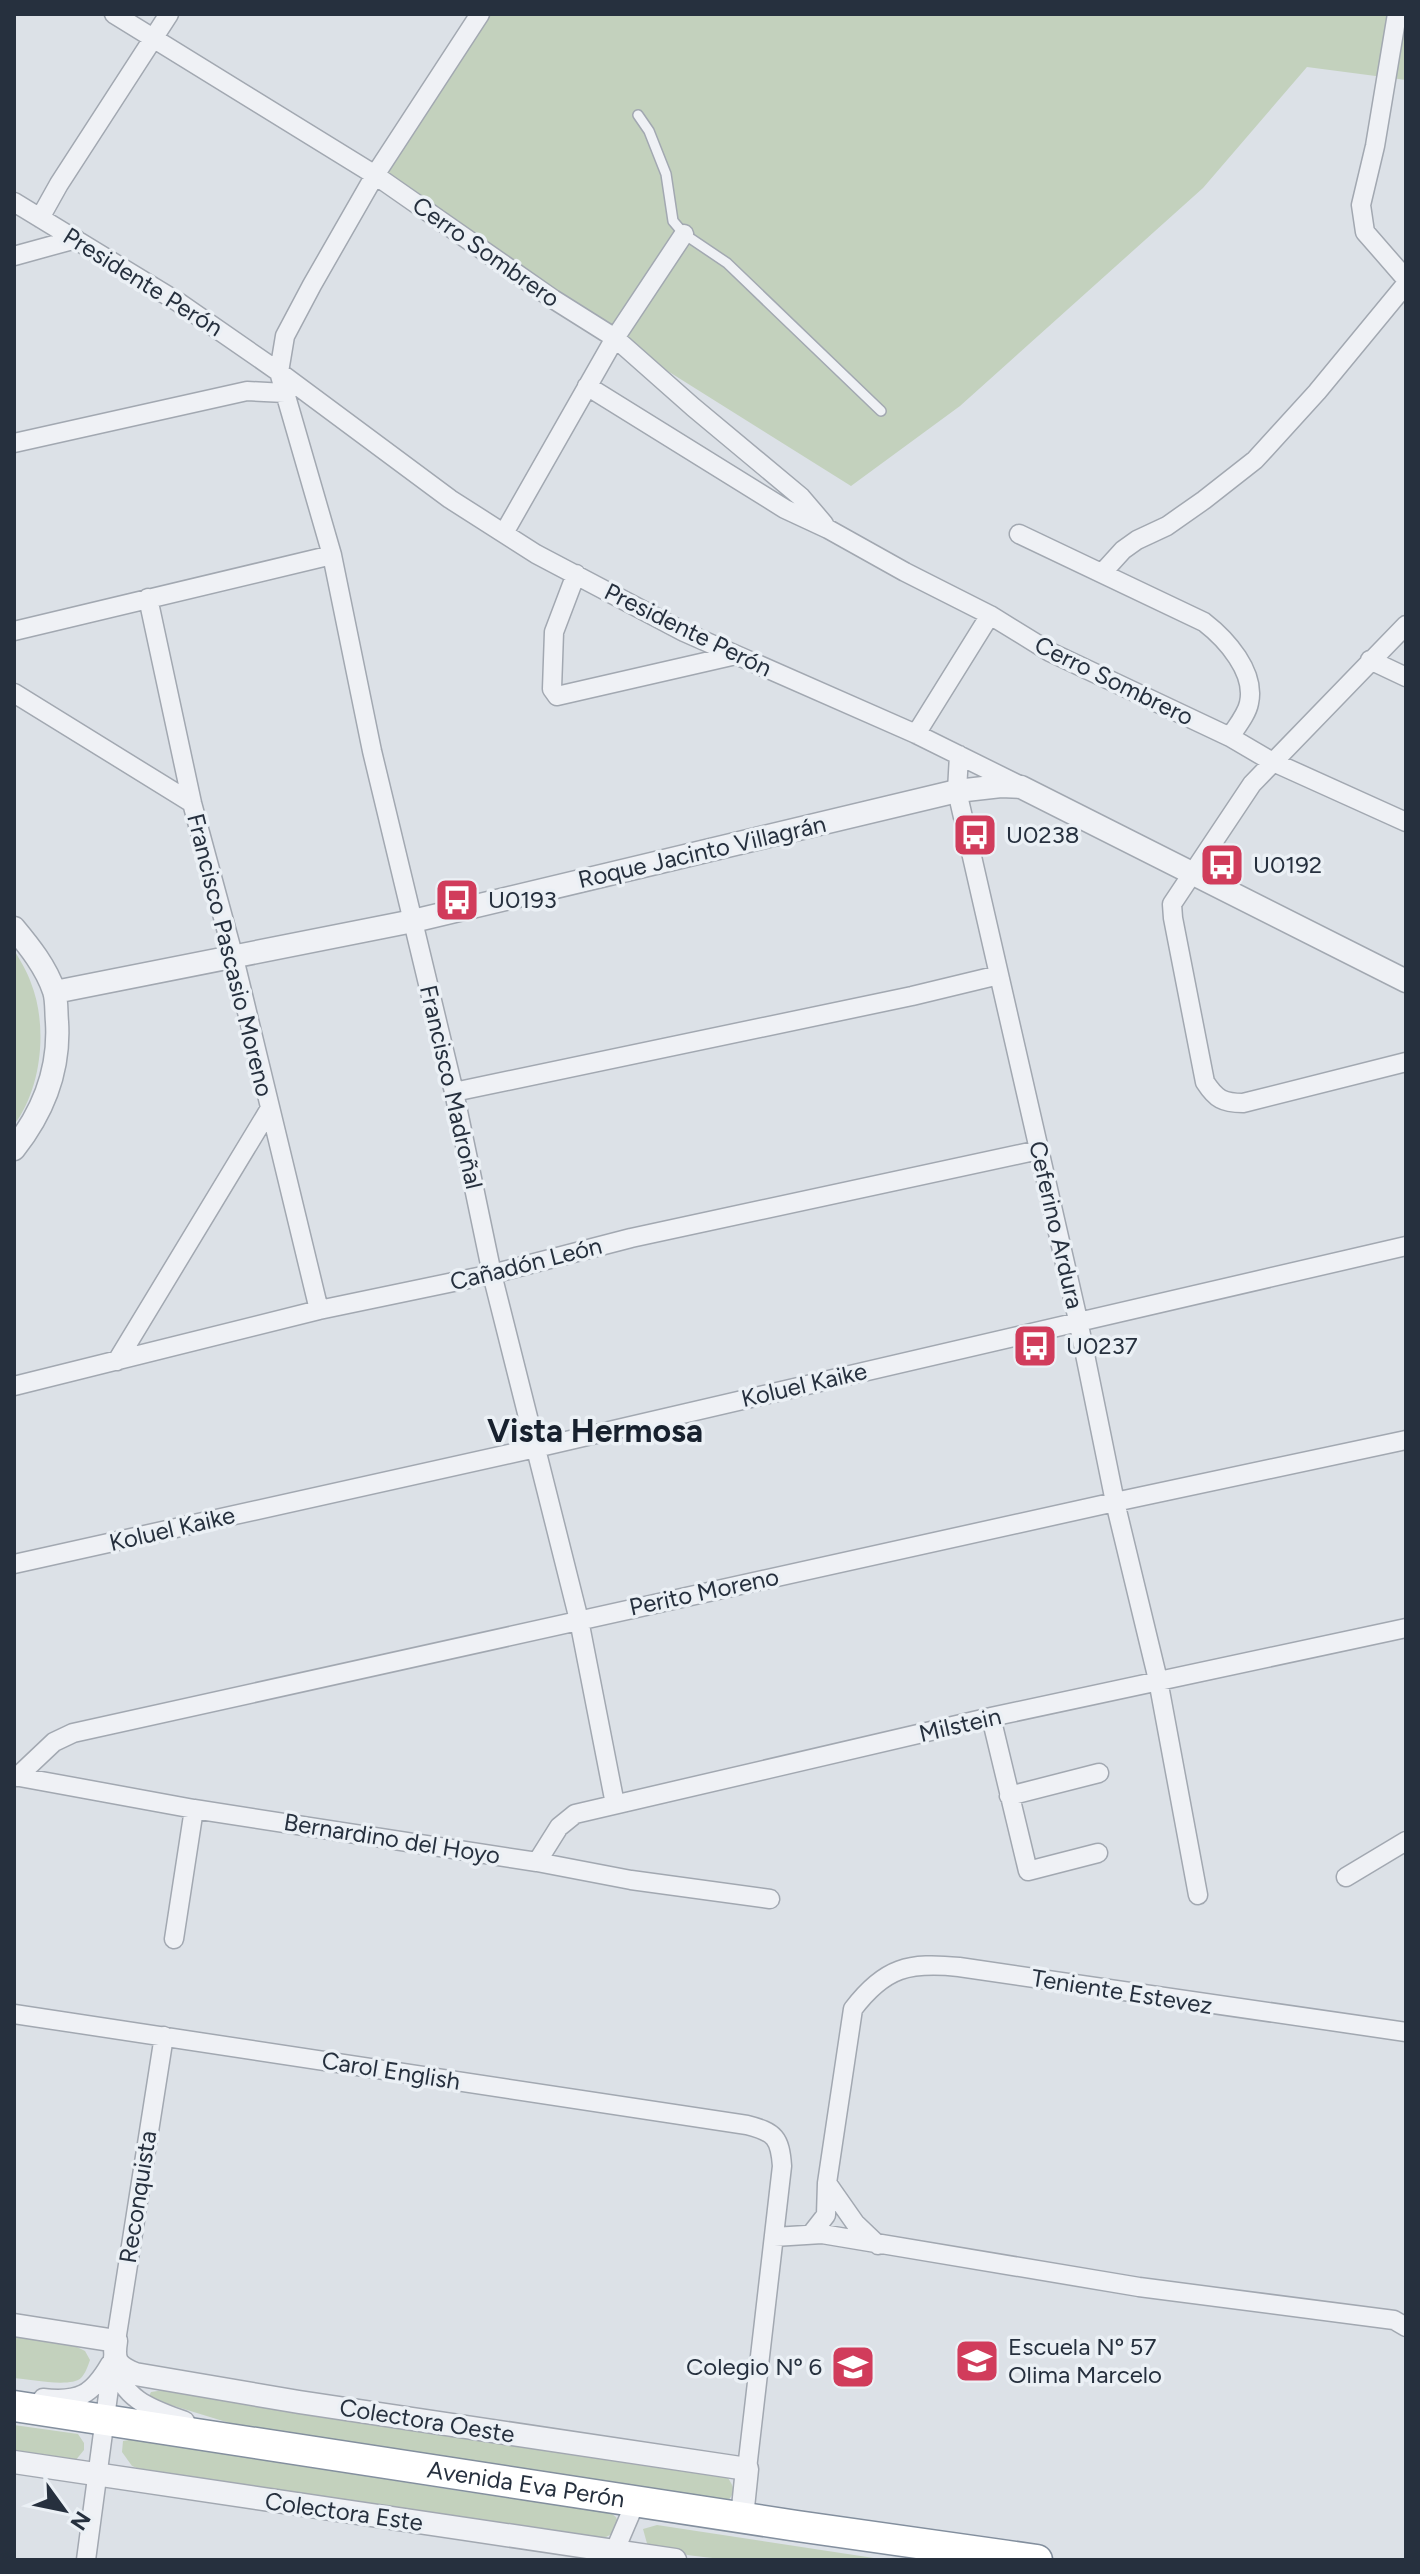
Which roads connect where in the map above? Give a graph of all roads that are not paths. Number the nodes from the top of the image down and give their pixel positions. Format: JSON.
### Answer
{"nodes":[{"id":1,"x":114,"y":14,"type":"edge"},
{"id":2,"x":169,"y":14,"type":"edge"},
{"id":3,"x":480,"y":14,"type":"edge"},
{"id":4,"x":1397,"y":14,"type":"edge"},
{"id":5,"x":153,"y":39,"type":"junction"},
{"id":6,"x":638,"y":115,"type":"dead end"},
{"id":7,"x":375,"y":175,"type":"junction"},
{"id":8,"x":14,"y":202,"type":"edge"},
{"id":9,"x":40,"y":218,"type":"junction"},
{"id":10,"x":684,"y":234,"type":"junction"},
{"id":11,"x":76,"y":239,"type":"junction"},
{"id":12,"x":14,"y":256,"type":"edge"},
{"id":13,"x":1406,"y":282,"type":"edge"},
{"id":14,"x":615,"y":338,"type":"junction"},
{"id":15,"x":279,"y":372,"type":"junction"},
{"id":16,"x":587,"y":386,"type":"junction"},
{"id":17,"x":285,"y":393,"type":"junction"},
{"id":18,"x":881,"y":411,"type":"dead end"},
{"id":19,"x":14,"y":443,"type":"edge"},
{"id":20,"x":828,"y":529,"type":"junction"},
{"id":21,"x":504,"y":533,"type":"junction"},
{"id":22,"x":1019,"y":534,"type":"dead end"},
{"id":23,"x":332,"y":555,"type":"junction"},
{"id":24,"x":1103,"y":572,"type":"junction"},
{"id":25,"x":576,"y":574,"type":"junction"},
{"id":26,"x":148,"y":598,"type":"junction"},
{"id":27,"x":990,"y":615,"type":"junction"},
{"id":28,"x":1406,"y":625,"type":"edge"},
{"id":29,"x":14,"y":631,"type":"edge"},
{"id":30,"x":736,"y":655,"type":"junction"},
{"id":31,"x":1370,"y":660,"type":"junction"},
{"id":32,"x":1406,"y":677,"type":"edge"},
{"id":33,"x":14,"y":693,"type":"edge"},
{"id":34,"x":916,"y":734,"type":"junction"},
{"id":35,"x":1230,"y":737,"type":"junction"},
{"id":36,"x":959,"y":755,"type":"junction"},
{"id":37,"x":1271,"y":761,"type":"junction"},
{"id":38,"x":1021,"y":787,"type":"junction"},
{"id":39,"x":957,"y":791,"type":"junction"},
{"id":40,"x":192,"y":803,"type":"junction"},
{"id":41,"x":1406,"y":822,"type":"edge"},
{"id":42,"x":1193,"y":871,"type":"junction"},
{"id":43,"x":413,"y":921,"type":"junction"},
{"id":44,"x":14,"y":928,"type":"edge"},
{"id":45,"x":234,"y":958,"type":"junction"},
{"id":46,"x":999,"y":975,"type":"junction"},
{"id":47,"x":1406,"y":981,"type":"edge"},
{"id":48,"x":55,"y":992,"type":"junction"},
{"id":49,"x":1406,"y":1062,"type":"edge"},
{"id":50,"x":454,"y":1092,"type":"junction"},
{"id":51,"x":269,"y":1110,"type":"junction"},
{"id":52,"x":14,"y":1149,"type":"edge"},
{"id":53,"x":1039,"y":1150,"type":"junction"},
{"id":54,"x":1406,"y":1246,"type":"edge"},
{"id":55,"x":492,"y":1274,"type":"junction"},
{"id":56,"x":319,"y":1310,"type":"junction"},
{"id":57,"x":1078,"y":1320,"type":"junction"},
{"id":58,"x":117,"y":1361,"type":"junction"},
{"id":59,"x":14,"y":1386,"type":"edge"},
{"id":60,"x":1406,"y":1440,"type":"edge"},
{"id":61,"x":536,"y":1448,"type":"junction"},
{"id":62,"x":1115,"y":1502,"type":"junction"},
{"id":63,"x":14,"y":1564,"type":"edge"},
{"id":64,"x":579,"y":1620,"type":"junction"},
{"id":65,"x":1406,"y":1628,"type":"edge"},
{"id":66,"x":1158,"y":1680,"type":"junction"},
{"id":67,"x":991,"y":1717,"type":"junction"},
{"id":68,"x":1099,"y":1773,"type":"dead end"},
{"id":69,"x":16,"y":1776,"type":"edge"},
{"id":70,"x":1009,"y":1796,"type":"junction"},
{"id":71,"x":615,"y":1804,"type":"junction"},
{"id":72,"x":194,"y":1809,"type":"junction"},
{"id":73,"x":1406,"y":1841,"type":"edge"},
{"id":74,"x":1098,"y":1853,"type":"dead end"},
{"id":75,"x":537,"y":1862,"type":"junction"},
{"id":76,"x":1346,"y":1877,"type":"dead end"},
{"id":77,"x":1198,"y":1895,"type":"dead end"},
{"id":78,"x":770,"y":1899,"type":"dead end"},
{"id":79,"x":174,"y":1939,"type":"dead end"},
{"id":80,"x":14,"y":2014,"type":"edge"},
{"id":81,"x":1406,"y":2032,"type":"edge"},
{"id":82,"x":164,"y":2036,"type":"junction"},
{"id":83,"x":827,"y":2183,"type":"junction"},
{"id":84,"x":812,"y":2233,"type":"junction"},
{"id":85,"x":774,"y":2237,"type":"junction"},
{"id":86,"x":878,"y":2245,"type":"junction"},
{"id":87,"x":14,"y":2325,"type":"edge"},
{"id":88,"x":1406,"y":2327,"type":"edge"},
{"id":89,"x":114,"y":2350,"type":"junction"},
{"id":90,"x":14,"y":2396,"type":"edge"},
{"id":91,"x":14,"y":2406,"type":"edge"},
{"id":92,"x":105,"y":2418,"type":"junction"},
{"id":93,"x":264,"y":2444,"type":"junction"},
{"id":94,"x":14,"y":2462,"type":"edge"},
{"id":95,"x":747,"y":2469,"type":"junction"},
{"id":96,"x":97,"y":2475,"type":"junction"},
{"id":97,"x":636,"y":2501,"type":"junction"},
{"id":98,"x":742,"y":2517,"type":"junction"},
{"id":99,"x":614,"y":2555,"type":"edge"},
{"id":100,"x":86,"y":2560,"type":"edge"},
{"id":101,"x":675,"y":2560,"type":"edge"},
{"id":102,"x":1037,"y":2560,"type":"edge"}],
"edges":[{"from":1,"to":5,"type":"street","name":"Cerro Sombrero"},
{"from":2,"to":5,"type":"street"},
{"from":3,"to":7,"type":"street"},
{"from":4,"to":13,"type":"street"},
{"from":5,"to":7,"type":"street","name":"Cerro Sombrero"},
{"from":5,"to":9,"type":"street"},
{"from":6,"to":10,"type":"lane"},
{"from":7,"to":14,"type":"street","name":"Cerro Sombrero"},
{"from":7,"to":15,"type":"street"},
{"from":8,"to":9,"type":"street","name":"Presidente Perón"},
{"from":9,"to":11,"type":"street","name":"Presidente Perón"},
{"from":10,"to":14,"type":"street"},
{"from":10,"to":18,"type":"lane"},
{"from":11,"to":12,"type":"street"},
{"from":11,"to":15,"type":"street","name":"Presidente Perón"},
{"from":13,"to":24,"type":"street"},
{"from":14,"to":16,"type":"street"},
{"from":14,"to":20,"type":"street","name":"Cerro Sombrero"},
{"from":15,"to":17,"type":"street","name":"Francisco Madroñal"},
{"from":15,"to":21,"type":"street","name":"Presidente Perón"},
{"from":16,"to":20,"type":"street","name":"Cerro Sombrero"},
{"from":16,"to":21,"type":"street"},
{"from":17,"to":19,"type":"street"},
{"from":17,"to":23,"type":"street","name":"Francisco Madroñal"},
{"from":20,"to":27,"type":"street","name":"Cerro Sombrero"},
{"from":21,"to":25,"type":"street","name":"Presidente Perón"},
{"from":22,"to":24,"type":"street"},
{"from":23,"to":26,"type":"street"},
{"from":23,"to":43,"type":"street","name":"Francisco Madroñal"},
{"from":24,"to":35,"type":"street"},
{"from":25,"to":30,"type":"street","name":"Presidente Perón"},
{"from":25,"to":30,"type":"street"},
{"from":26,"to":29,"type":"street"},
{"from":26,"to":40,"type":"street","name":"Francisco Pascasio Moreno"},
{"from":27,"to":34,"type":"street"},
{"from":27,"to":35,"type":"street","name":"Cerro Sombrero"},
{"from":28,"to":31,"type":"street"},
{"from":30,"to":34,"type":"street","name":"Presidente Perón"},
{"from":31,"to":32,"type":"street"},
{"from":31,"to":37,"type":"street"},
{"from":33,"to":40,"type":"street"},
{"from":34,"to":36,"type":"street","name":"Presidente Perón"},
{"from":35,"to":37,"type":"street","name":"Cerro Sombrero"},
{"from":36,"to":38,"type":"street","name":"Presidente Perón"},
{"from":36,"to":39,"type":"street","name":"Ceferino Ardura"},
{"from":37,"to":41,"type":"street","name":"Cerro Sombrero"},
{"from":37,"to":42,"type":"street"},
{"from":38,"to":39,"type":"street","name":"Roque Jacinto Villagrán"},
{"from":38,"to":42,"type":"street","name":"Presidente Perón"},
{"from":39,"to":43,"type":"street","name":"Roque Jacinto Villagrán"},
{"from":39,"to":46,"type":"street","name":"Ceferino Ardura"},
{"from":40,"to":45,"type":"street","name":"Francisco Pascasio Moreno"},
{"from":42,"to":47,"type":"street","name":"Presidente Perón"},
{"from":42,"to":49,"type":"street"},
{"from":43,"to":45,"type":"street","name":"Roque Jacinto Villagrán"},
{"from":43,"to":50,"type":"street","name":"Francisco Madroñal"},
{"from":44,"to":48,"type":"street"},
{"from":45,"to":48,"type":"street","name":"Roque Jacinto Villagrán"},
{"from":45,"to":51,"type":"street","name":"Francisco Pascasio Moreno"},
{"from":46,"to":50,"type":"street"},
{"from":46,"to":53,"type":"street","name":"Ceferino Ardura"},
{"from":48,"to":52,"type":"street"},
{"from":50,"to":55,"type":"street","name":"Francisco Madroñal"},
{"from":51,"to":56,"type":"street","name":"Francisco Pascasio Moreno"},
{"from":51,"to":58,"type":"street"},
{"from":53,"to":55,"type":"street","name":"Cañadón León"},
{"from":53,"to":57,"type":"street","name":"Ceferino Ardura"},
{"from":54,"to":57,"type":"street","name":"Koluel Kaike"},
{"from":55,"to":56,"type":"street","name":"Cañadón León"},
{"from":55,"to":61,"type":"street","name":"Francisco Madroñal"},
{"from":56,"to":58,"type":"street","name":"Cañadón León"},
{"from":57,"to":61,"type":"street","name":"Koluel Kaike"},
{"from":57,"to":62,"type":"street","name":"Ceferino Ardura"},
{"from":58,"to":59,"type":"street","name":"Cañadón León"},
{"from":60,"to":62,"type":"street","name":"Perito Moreno"},
{"from":61,"to":63,"type":"street","name":"Koluel Kaike"},
{"from":61,"to":64,"type":"street","name":"Francisco Madroñal"},
{"from":62,"to":64,"type":"street","name":"Perito Moreno"},
{"from":62,"to":66,"type":"street","name":"Ceferino Ardura"},
{"from":64,"to":69,"type":"street","name":"Perito Moreno"},
{"from":64,"to":71,"type":"street","name":"Francisco Madroñal"},
{"from":65,"to":66,"type":"street","name":"Milstein"},
{"from":66,"to":67,"type":"street","name":"Milstein"},
{"from":66,"to":77,"type":"street","name":"Ceferino Ardura"},
{"from":67,"to":70,"type":"street"},
{"from":67,"to":71,"type":"street","name":"Milstein"},
{"from":68,"to":70,"type":"street"},
{"from":69,"to":72,"type":"street","name":"Bernardino del Hoyo"},
{"from":70,"to":74,"type":"street"},
{"from":71,"to":75,"type":"street","name":"Milstein"},
{"from":72,"to":75,"type":"street","name":"Bernardino del Hoyo"},
{"from":72,"to":79,"type":"street"},
{"from":73,"to":76,"type":"street"},
{"from":75,"to":78,"type":"street","name":"Bernardino del Hoyo"},
{"from":80,"to":82,"type":"street","name":"Carol English"},
{"from":81,"to":83,"type":"street","name":"Teniente Estevez"},
{"from":82,"to":85,"type":"street","name":"Carol English"},
{"from":82,"to":89,"type":"street","name":"Reconquista"},
{"from":83,"to":84,"type":"street"},
{"from":83,"to":86,"type":"street"},
{"from":84,"to":85,"type":"street"},
{"from":84,"to":86,"type":"street"},
{"from":85,"to":95,"type":"street"},
{"from":86,"to":88,"type":"street"},
{"from":87,"to":89,"type":"street","name":"Colectora Oeste"},
{"from":89,"to":90,"type":"street","name":"Reconquista"},
{"from":89,"to":92,"type":"street","name":"Reconquista"},
{"from":89,"to":93,"type":"street"},
{"from":89,"to":95,"type":"street","name":"Colectora Oeste"},
{"from":91,"to":92,"type":"highway","name":"Avenida Eva Perón"},
{"from":92,"to":93,"type":"highway","name":"Avenida Eva Perón"},
{"from":92,"to":96,"type":"street","name":"Reconquista"},
{"from":93,"to":97,"type":"highway","name":"Avenida Eva Perón"},
{"from":94,"to":96,"type":"street","name":"Colectora Este"},
{"from":95,"to":98,"type":"street"},
{"from":96,"to":99,"type":"street","name":"Colectora Este"},
{"from":96,"to":100,"type":"street","name":"Reconquista"},
{"from":97,"to":98,"type":"highway","name":"Avenida Eva Perón"},
{"from":97,"to":99,"type":"street"},
{"from":98,"to":102,"type":"highway","name":"Avenida Eva Perón"},
{"from":99,"to":101,"type":"street","name":"Colectora Este"}]}
